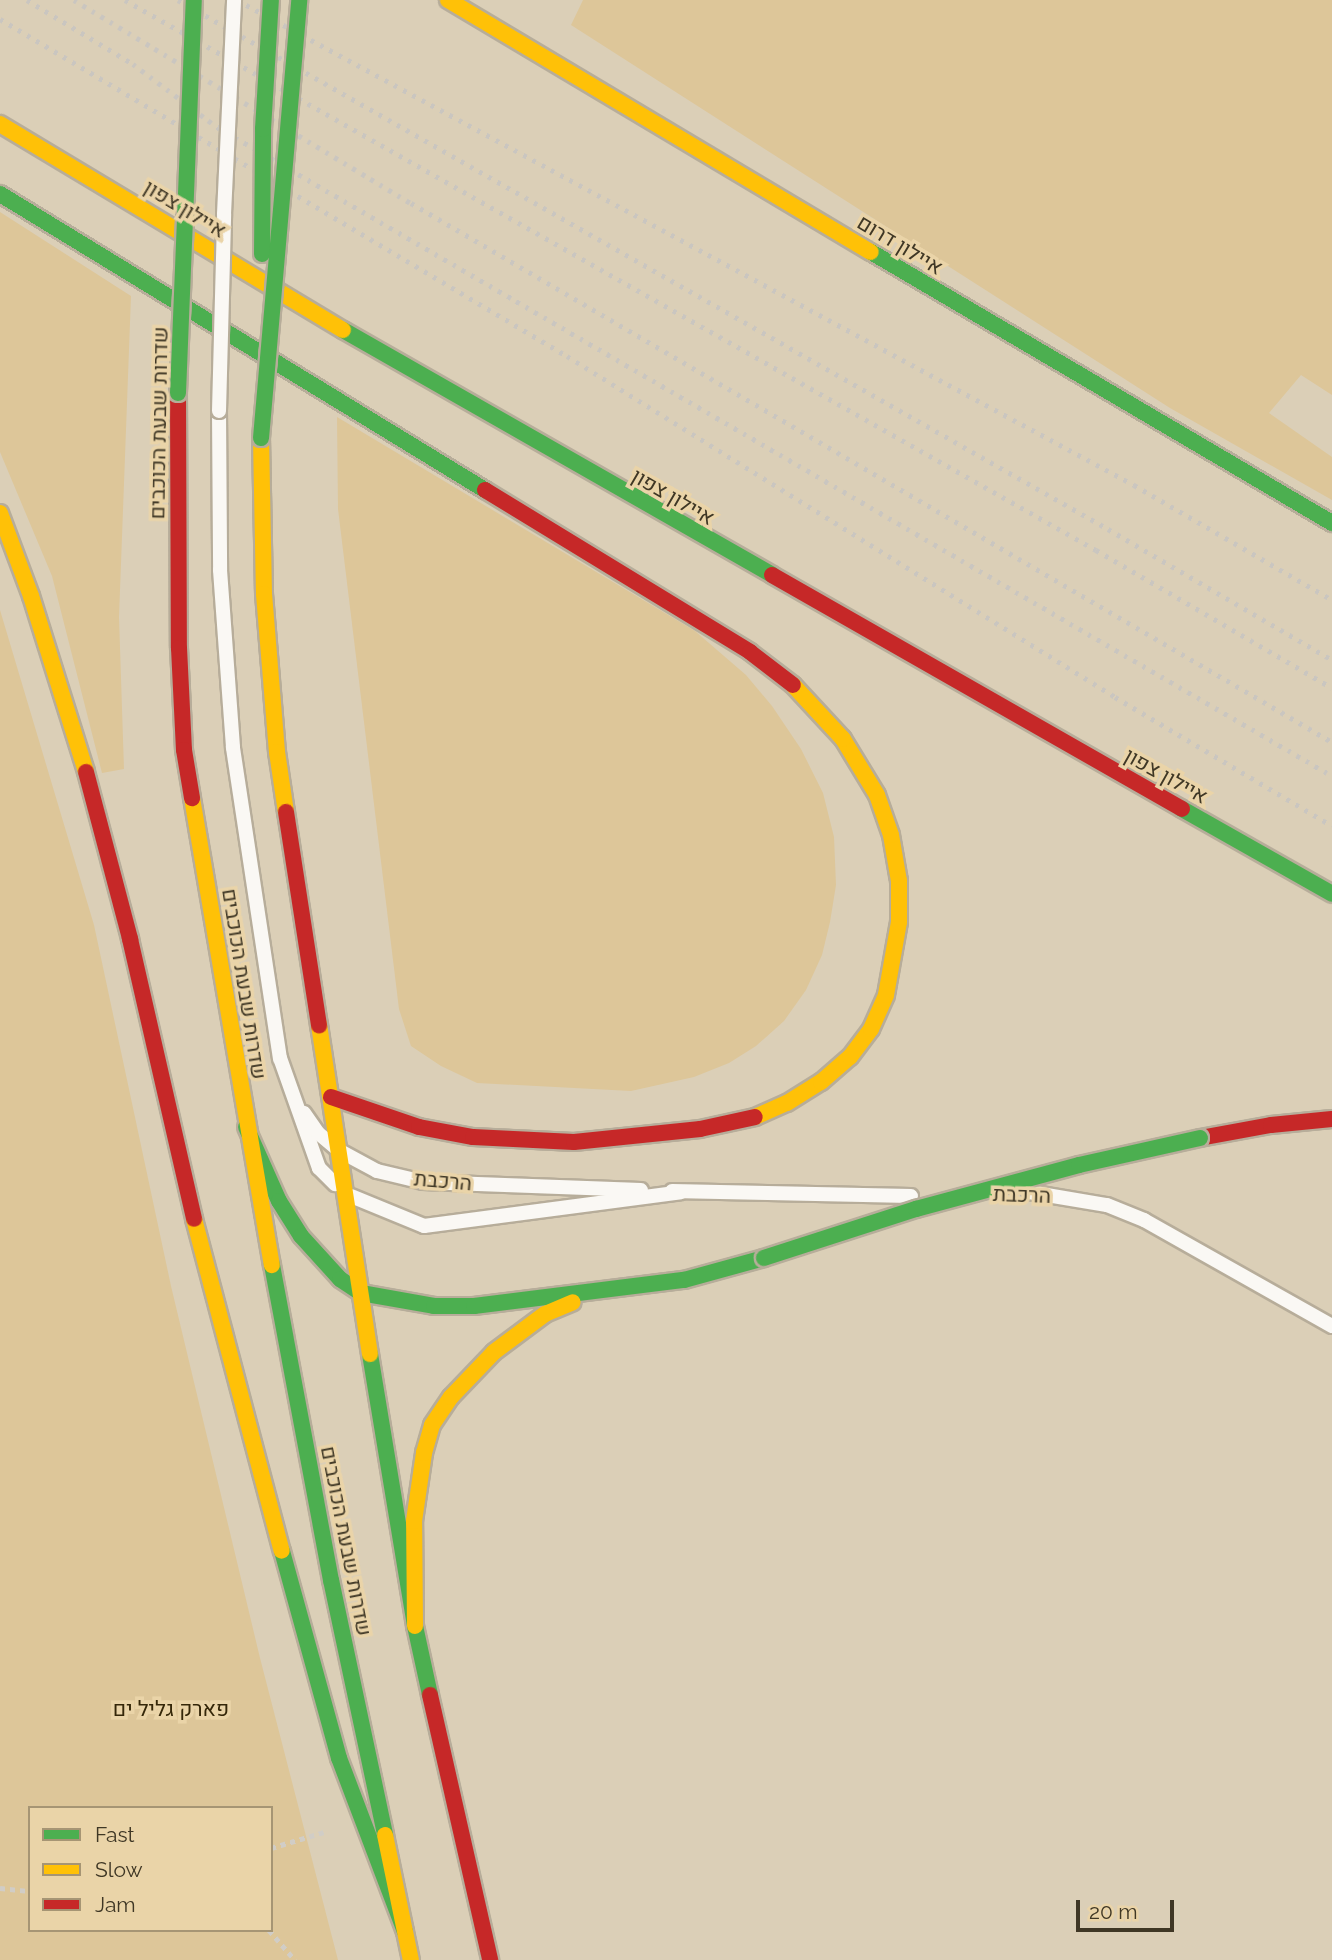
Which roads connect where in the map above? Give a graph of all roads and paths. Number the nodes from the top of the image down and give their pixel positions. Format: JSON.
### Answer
{"nodes":[{"id":1,"x":194,"y":0,"type":"edge"},
{"id":2,"x":234,"y":0,"type":"edge"},
{"id":3,"x":271,"y":0,"type":"edge"},
{"id":4,"x":299,"y":0,"type":"edge"},
{"id":5,"x":448,"y":0,"type":"edge"},
{"id":6,"x":0,"y":124,"type":"edge"},
{"id":7,"x":0,"y":194,"type":"edge"},
{"id":8,"x":261,"y":438,"type":"junction"},
{"id":9,"x":0,"y":513,"type":"edge"},
{"id":10,"x":1332,"y":523,"type":"edge"},
{"id":11,"x":1332,"y":894,"type":"edge"},
{"id":12,"x":280,"y":1058,"type":"junction"},
{"id":13,"x":331,"y":1097,"type":"junction"},
{"id":14,"x":1332,"y":1119,"type":"edge"},
{"id":15,"x":246,"y":1127,"type":"junction"},
{"id":16,"x":338,"y":1150,"type":"junction"},
{"id":17,"x":344,"y":1192,"type":"junction"},
{"id":18,"x":681,"y":1192,"type":"junction"},
{"id":19,"x":608,"y":1291,"type":"junction"},
{"id":20,"x":361,"y":1293,"type":"junction"},
{"id":21,"x":1332,"y":1326,"type":"edge"},
{"id":22,"x":415,"y":1626,"type":"junction"},
{"id":23,"x":324,"y":1832,"type":"dead end"},
{"id":24,"x":273,"y":1847,"type":"edge"},
{"id":25,"x":0,"y":1888,"type":"edge"},
{"id":26,"x":28,"y":1891,"type":"edge"},
{"id":27,"x":271,"y":1932,"type":"edge"},
{"id":28,"x":405,"y":1932,"type":"junction"},
{"id":29,"x":295,"y":1960,"type":"edge"},
{"id":30,"x":411,"y":1960,"type":"edge"},
{"id":31,"x":490,"y":1960,"type":"edge"}],
"edges":[{"from":1,"to":15,"type":"main road","name":"שדרות שבעת הכוכבים","bridge":true},
{"from":2,"to":12,"type":"lane","name":"שדרות שבעת הכוכבים","bridge":true},
{"from":3,"to":8,"type":"main road","bridge":true},
{"from":4,"to":8,"type":"main road","bridge":true},
{"from":5,"to":10,"type":"main road","name":"איילון דרום"},
{"from":6,"to":11,"type":"main road","name":"איילון צפון"},
{"from":7,"to":13,"type":"main road"},
{"from":8,"to":13,"type":"main road"},
{"from":9,"to":28,"type":"main road"},
{"from":12,"to":16,"type":"lane","name":"שדרות שבעת הכוכבים"},
{"from":12,"to":17,"type":"lane","name":"שדרות שבעת הכוכבים"},
{"from":13,"to":16,"type":"main road"},
{"from":14,"to":19,"type":"main road","bridge":true},
{"from":15,"to":20,"type":"main road"},
{"from":15,"to":28,"type":"main road","name":"שדרות שבעת הכוכבים"},
{"from":16,"to":17,"type":"main road"},
{"from":16,"to":18,"type":"lane","name":"הרכבת"},
{"from":17,"to":18,"type":"lane","name":"הרכבת"},
{"from":17,"to":20,"type":"main road"},
{"from":18,"to":21,"type":"lane","name":"הרכבת"},
{"from":19,"to":20,"type":"main road"},
{"from":19,"to":22,"type":"main road"},
{"from":20,"to":22,"type":"main road"},
{"from":22,"to":31,"type":"main road"},
{"from":23,"to":24,"type":"path"},
{"from":25,"to":26,"type":"path"},
{"from":27,"to":29,"type":"path"},
{"from":28,"to":30,"type":"main road","name":"שדרות שבעת הכוכבים"}]}
